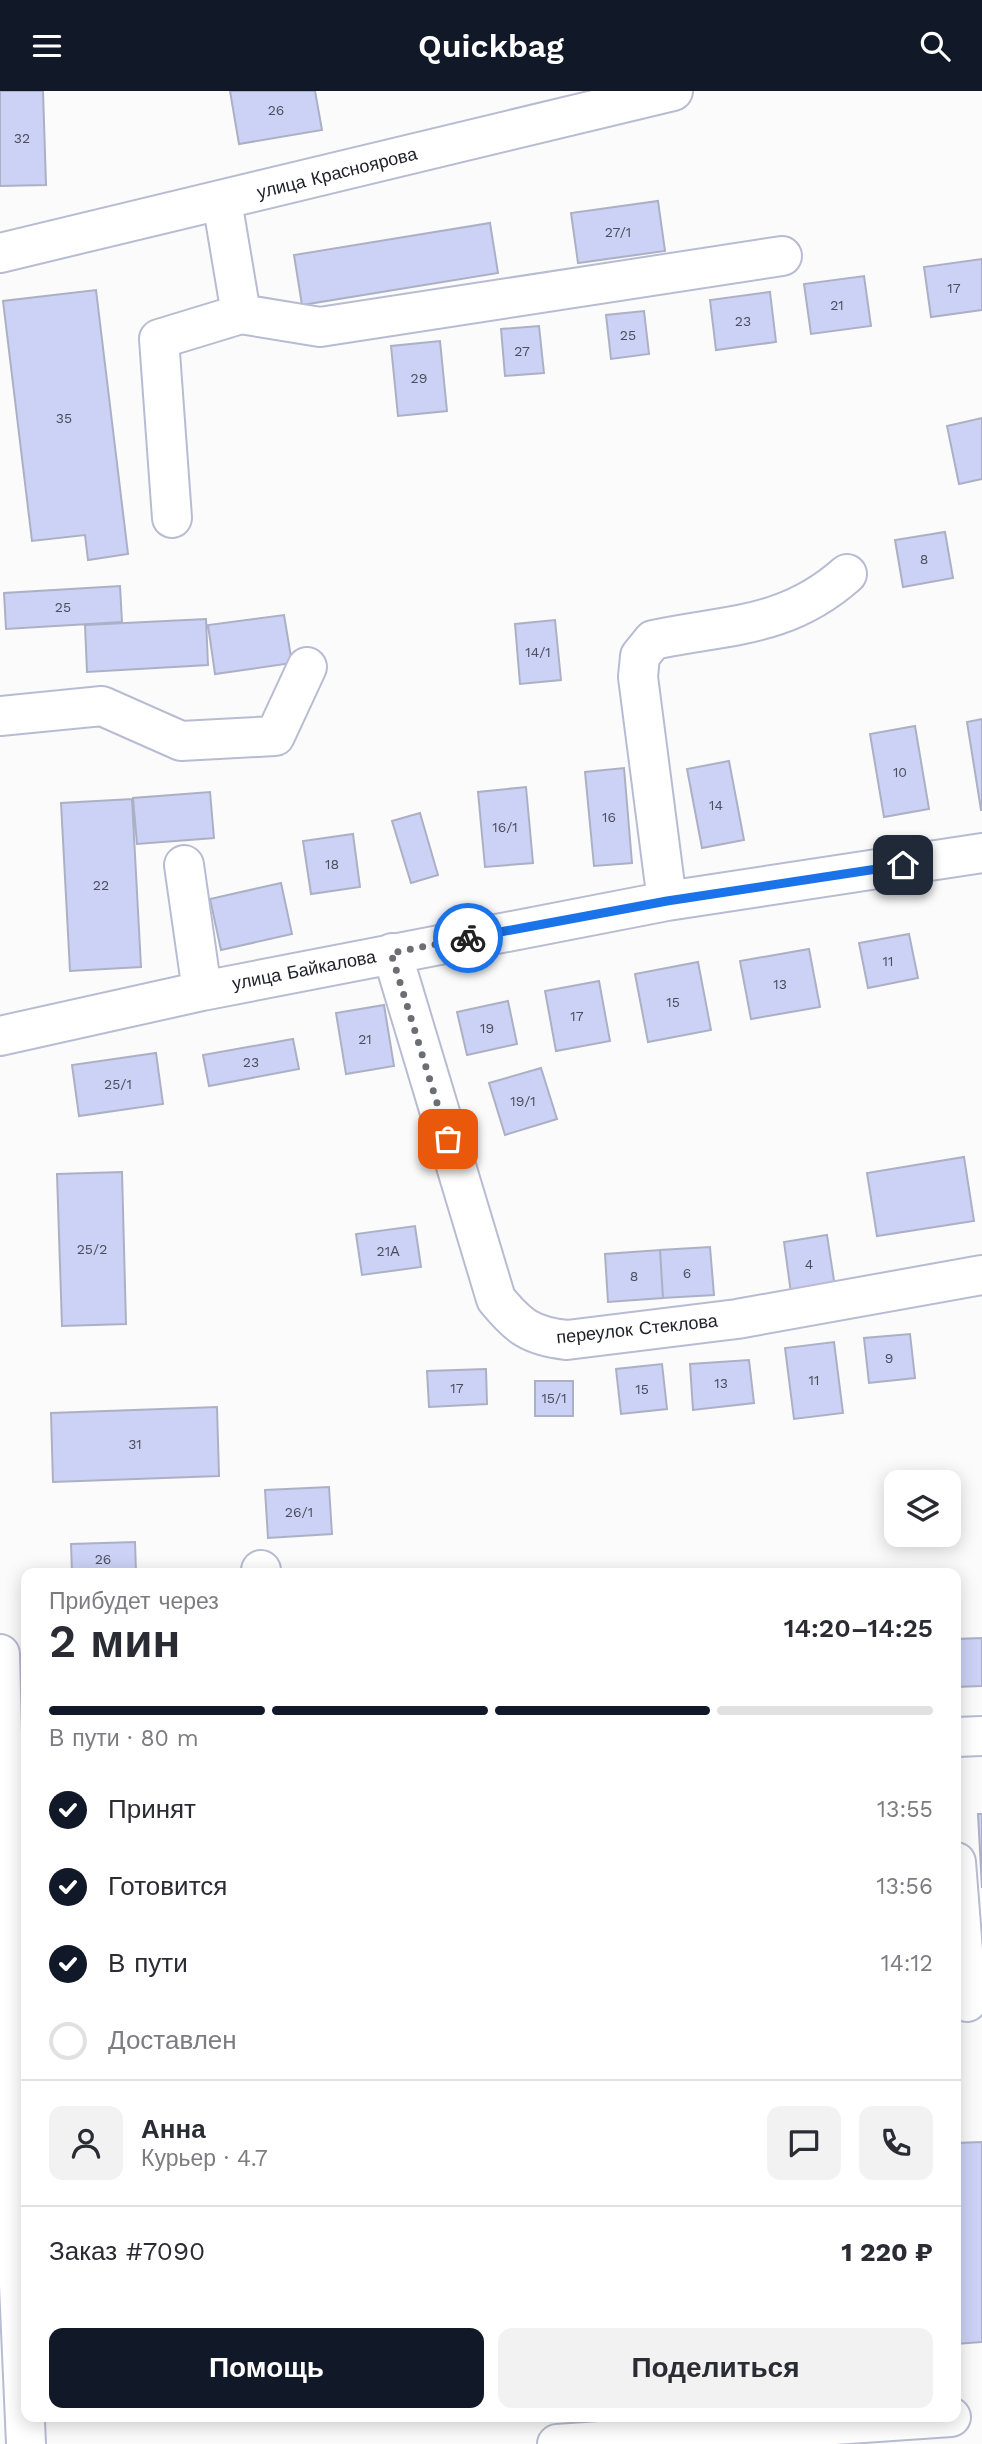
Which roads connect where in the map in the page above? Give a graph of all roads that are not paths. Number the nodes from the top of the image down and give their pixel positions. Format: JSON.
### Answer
{"nodes":[{"id":1,"x":673,"y":91,"type":"edge"},
{"id":2,"x":222,"y":201,"type":"junction"},
{"id":3,"x":0,"y":253,"type":"edge"},
{"id":4,"x":782,"y":256,"type":"dead end"},
{"id":5,"x":240,"y":314,"type":"junction"},
{"id":6,"x":172,"y":518,"type":"dead end"},
{"id":7,"x":847,"y":574,"type":"dead end"},
{"id":8,"x":307,"y":667,"type":"dead end"},
{"id":9,"x":0,"y":716,"type":"edge"},
{"id":10,"x":982,"y":853,"type":"edge"},
{"id":11,"x":184,"y":865,"type":"dead end"},
{"id":12,"x":667,"y":901,"type":"junction"},
{"id":13,"x":391,"y":953,"type":"junction"},
{"id":14,"x":202,"y":991,"type":"junction"},
{"id":15,"x":0,"y":1036,"type":"edge"},
{"id":16,"x":982,"y":1275,"type":"edge"},
{"id":17,"x":0,"y":1654,"type":"edge"},
{"id":18,"x":982,"y":1736,"type":"edge"},
{"id":19,"x":961,"y":1737,"type":"edge"},
{"id":20,"x":10,"y":1804,"type":"edge"},
{"id":21,"x":961,"y":1926,"type":"edge"},
{"id":22,"x":967,"y":2002,"type":"dead end"},
{"id":23,"x":6,"y":2126,"type":"edge"},
{"id":24,"x":21,"y":2364,"type":"edge"},
{"id":25,"x":982,"y":2415,"type":"edge"},
{"id":26,"x":961,"y":2416,"type":"edge"},
{"id":27,"x":25,"y":2422,"type":"edge"},
{"id":28,"x":775,"y":2422,"type":"edge"},
{"id":29,"x":704,"y":2424,"type":"edge"},
{"id":30,"x":26,"y":2444,"type":"edge"},
{"id":31,"x":557,"y":2444,"type":"edge"}],
"edges":[{"from":1,"to":2,"type":"street","name":"улица Красноярова"},
{"from":2,"to":3,"type":"street","name":"улица Красноярова"},
{"from":2,"to":5,"type":"street"},
{"from":4,"to":5,"type":"street"},
{"from":5,"to":6,"type":"street"},
{"from":7,"to":12,"type":"street"},
{"from":8,"to":9,"type":"street"},
{"from":10,"to":12,"type":"street","name":"улица Байкалова"},
{"from":11,"to":14,"type":"street"},
{"from":12,"to":13,"type":"street","name":"улица Байкалова"},
{"from":13,"to":14,"type":"street","name":"улица Байкалова"},
{"from":13,"to":16,"type":"street","name":"переулок Стеклова"},
{"from":14,"to":15,"type":"street","name":"улица Байкалова"},
{"from":17,"to":20,"type":"street"},
{"from":18,"to":19,"type":"street"},
{"from":20,"to":23,"type":"street"},
{"from":21,"to":22,"type":"street"},
{"from":23,"to":24,"type":"street"},
{"from":25,"to":26,"type":"street"},
{"from":27,"to":30,"type":"street"},
{"from":28,"to":29,"type":"street"},
{"from":29,"to":31,"type":"street"}]}
